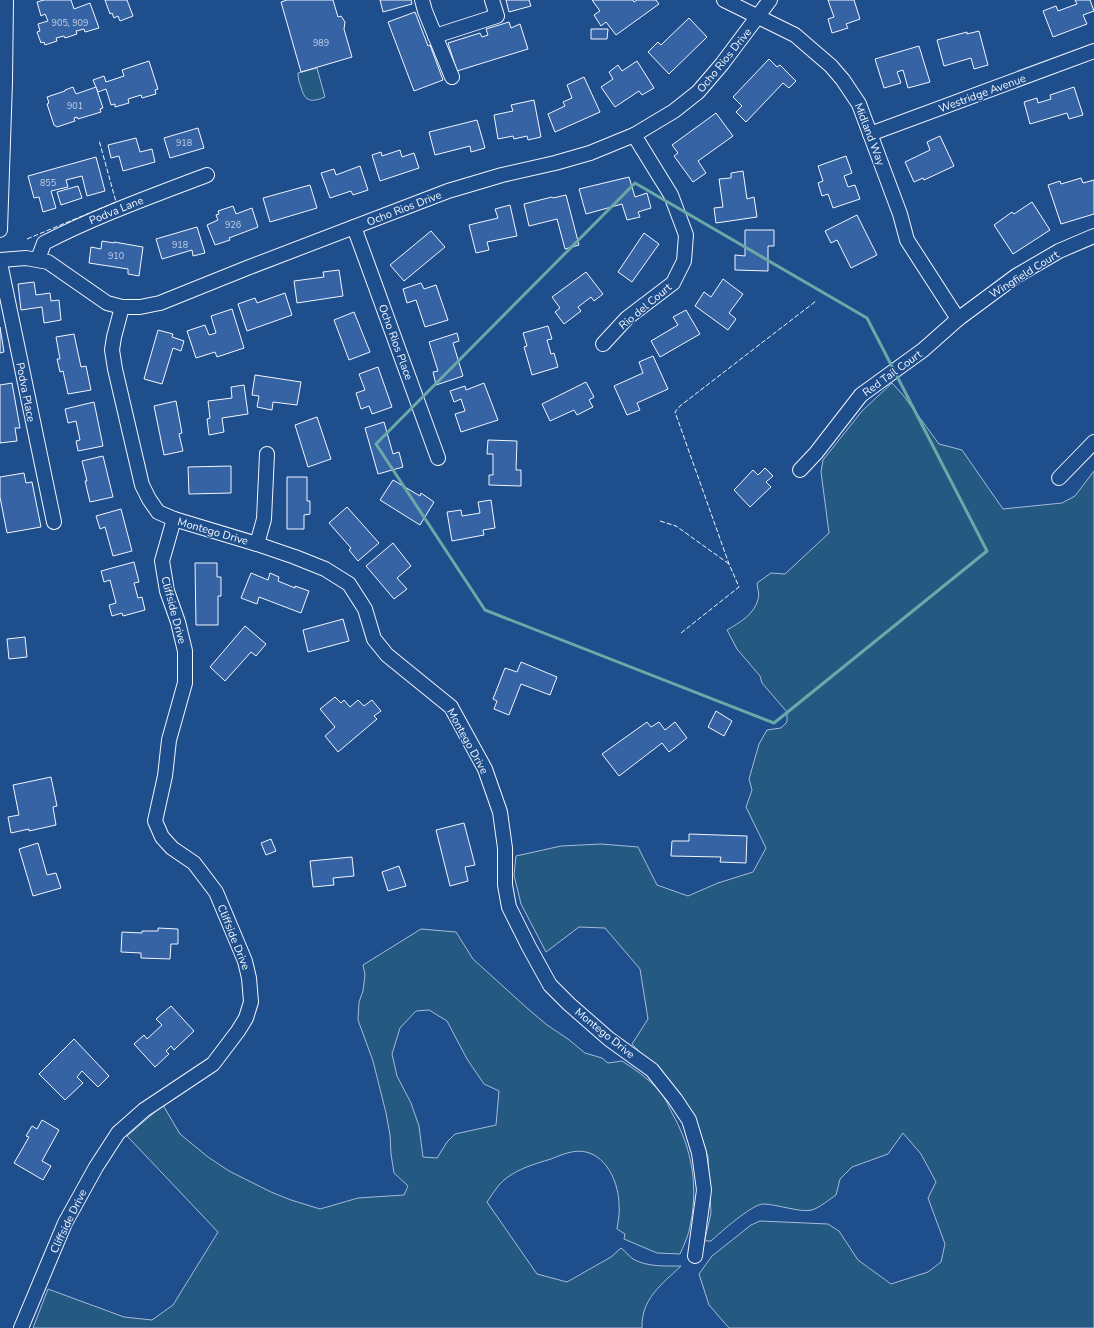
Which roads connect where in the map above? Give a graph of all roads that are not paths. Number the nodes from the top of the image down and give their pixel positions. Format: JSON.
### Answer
{"nodes":[{"id":1,"x":422,"y":0,"type":"edge"},
{"id":2,"x":492,"y":0,"type":"edge"},
{"id":3,"x":724,"y":0,"type":"edge"},
{"id":4,"x":770,"y":0,"type":"edge"},
{"id":5,"x":4,"y":4,"type":"edge"},
{"id":6,"x":758,"y":17,"type":"junction"},
{"id":7,"x":435,"y":36,"type":"junction"},
{"id":8,"x":1094,"y":51,"type":"edge"},
{"id":9,"x":452,"y":77,"type":"dead end"},
{"id":10,"x":870,"y":134,"type":"junction"},
{"id":11,"x":634,"y":135,"type":"junction"},
{"id":12,"x":207,"y":175,"type":"dead end"},
{"id":13,"x":354,"y":227,"type":"junction"},
{"id":14,"x":0,"y":230,"type":"edge"},
{"id":15,"x":1094,"y":236,"type":"edge"},
{"id":16,"x":38,"y":259,"type":"junction"},
{"id":17,"x":0,"y":262,"type":"edge"},
{"id":18,"x":122,"y":307,"type":"junction"},
{"id":19,"x":958,"y":319,"type":"junction"},
{"id":20,"x":603,"y":344,"type":"dead end"},
{"id":21,"x":1094,"y":442,"type":"edge"},
{"id":22,"x":267,"y":454,"type":"dead end"},
{"id":23,"x":438,"y":458,"type":"dead end"},
{"id":24,"x":800,"y":470,"type":"dead end"},
{"id":25,"x":1059,"y":478,"type":"dead end"},
{"id":26,"x":174,"y":519,"type":"junction"},
{"id":27,"x":54,"y":522,"type":"dead end"},
{"id":28,"x":257,"y":544,"type":"junction"},
{"id":29,"x":695,"y":1256,"type":"dead end"},
{"id":30,"x":21,"y":1328,"type":"edge"}],
"edges":[{"from":1,"to":7,"type":"street"},
{"from":2,"to":7,"type":"street"},
{"from":3,"to":6,"type":"street","name":"Midland Way"},
{"from":4,"to":6,"type":"street","name":"Ocho Rios Drive"},
{"from":5,"to":14,"type":"street"},
{"from":6,"to":10,"type":"street","name":"Midland Way"},
{"from":6,"to":11,"type":"street","name":"Ocho Rios Drive"},
{"from":7,"to":9,"type":"street"},
{"from":8,"to":10,"type":"street","name":"Westridge Avenue"},
{"from":10,"to":19,"type":"street","name":"Midland Way"},
{"from":11,"to":13,"type":"street","name":"Ocho Rios Drive"},
{"from":11,"to":20,"type":"street","name":"Rio del Court"},
{"from":12,"to":16,"type":"street","name":"Podva Lane"},
{"from":13,"to":18,"type":"street","name":"Ocho Rios Drive"},
{"from":13,"to":23,"type":"street","name":"Ocho Rios Place"},
{"from":15,"to":19,"type":"street","name":"Wingfield Court"},
{"from":16,"to":17,"type":"street","name":"Ocho Rios Drive"},
{"from":16,"to":18,"type":"street","name":"Ocho Rios Drive"},
{"from":17,"to":27,"type":"street","name":"Podva Place"},
{"from":18,"to":26,"type":"street","name":"Montego Drive"},
{"from":19,"to":24,"type":"street","name":"Red Tail Court"},
{"from":21,"to":25,"type":"street"},
{"from":22,"to":28,"type":"street"},
{"from":26,"to":28,"type":"street","name":"Montego Drive"},
{"from":26,"to":30,"type":"street","name":"Cliffside Drive"},
{"from":28,"to":29,"type":"street","name":"Montego Drive"}]}
